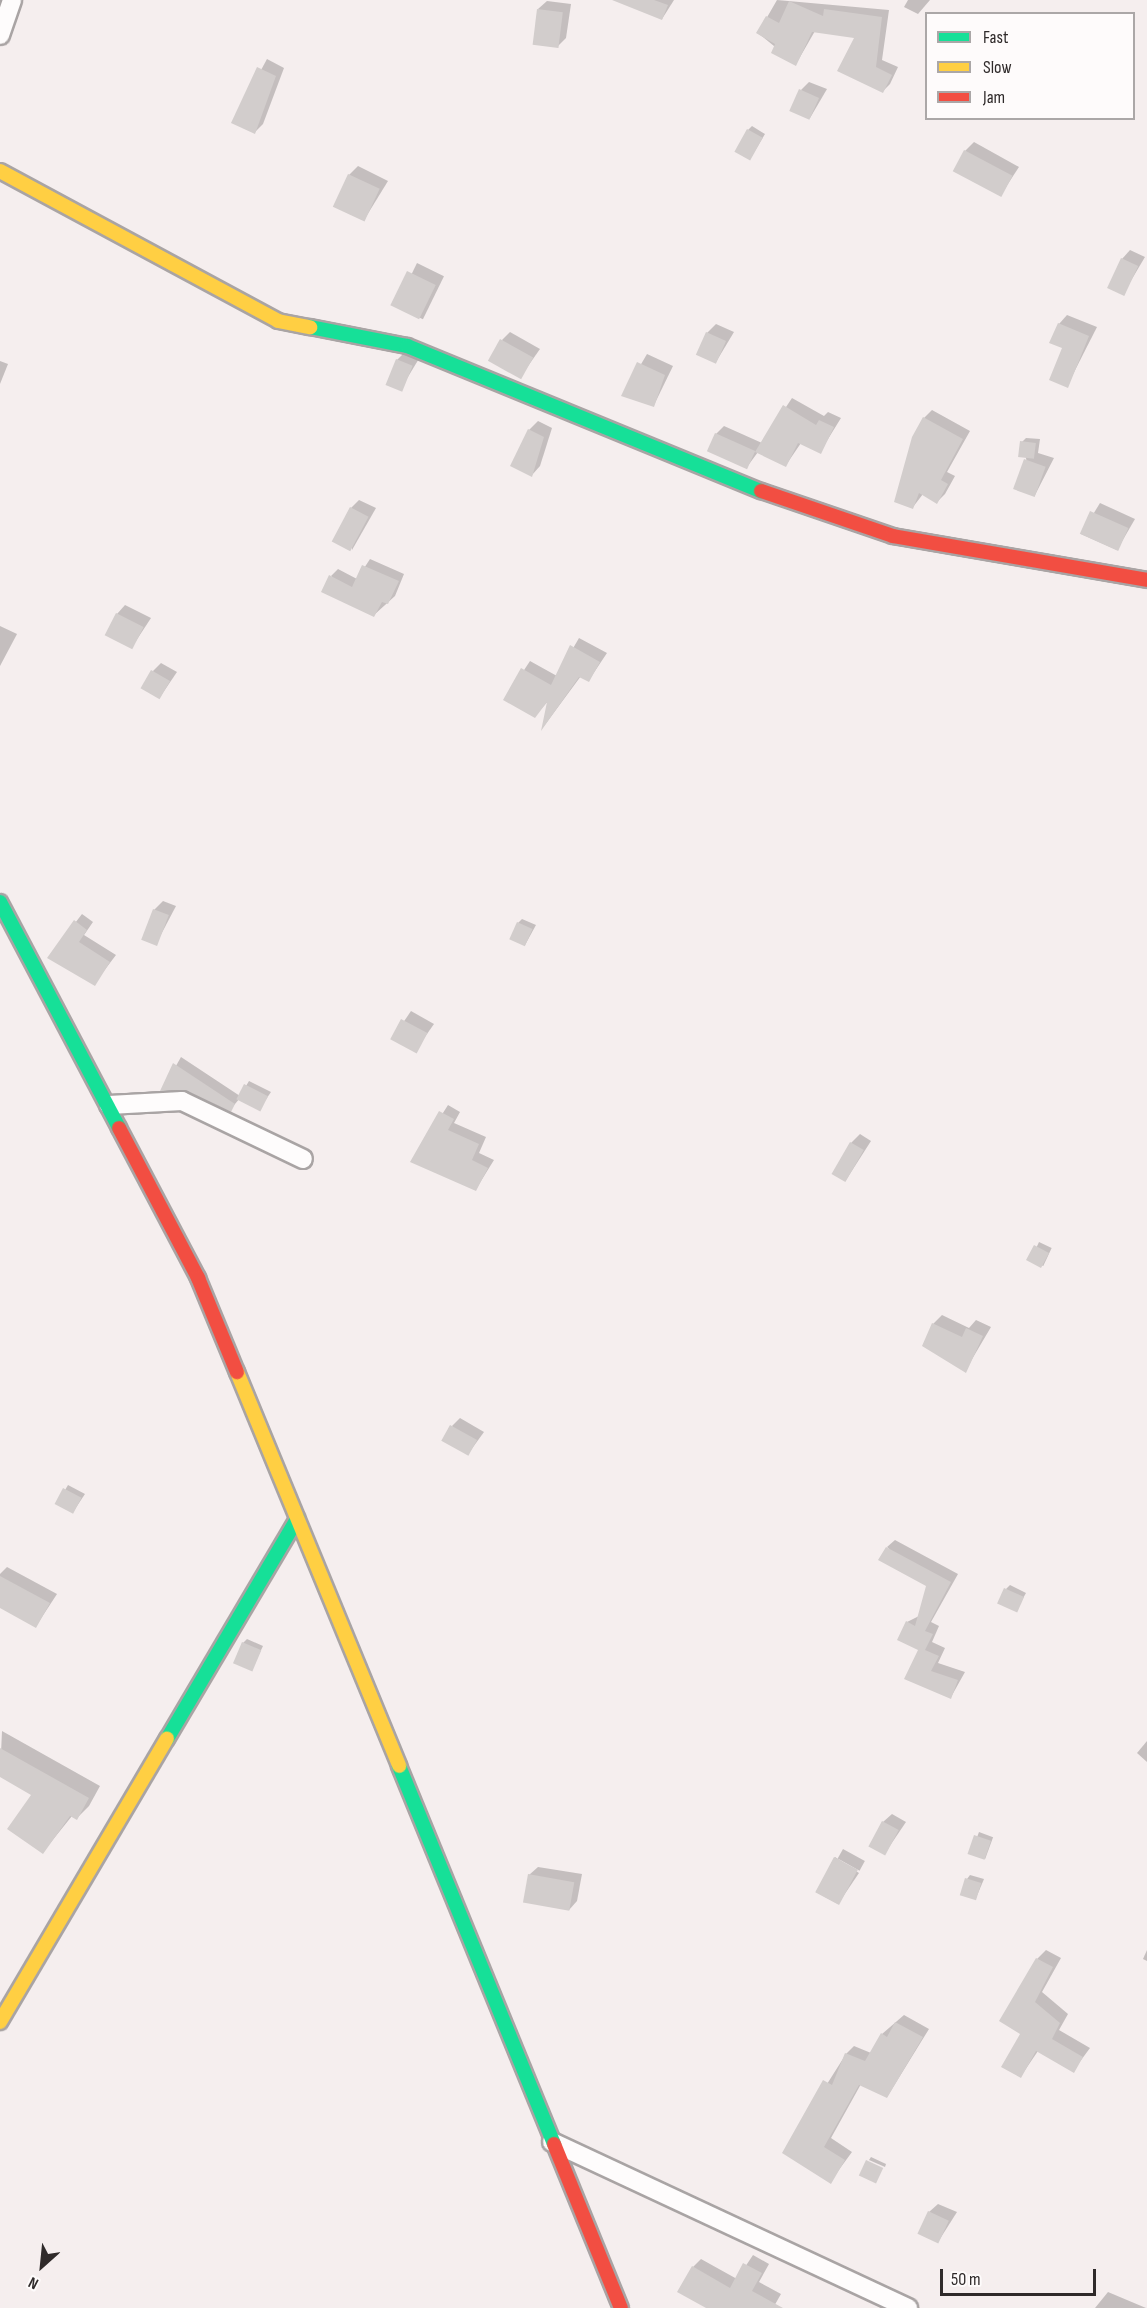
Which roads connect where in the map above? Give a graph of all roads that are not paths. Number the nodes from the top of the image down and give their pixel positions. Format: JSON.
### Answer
{"nodes":[{"id":1,"x":12,"y":0,"type":"edge"},
{"id":2,"x":0,"y":35,"type":"edge"},
{"id":3,"x":0,"y":171,"type":"edge"},
{"id":4,"x":1147,"y":580,"type":"edge"},
{"id":5,"x":0,"y":902,"type":"edge"},
{"id":6,"x":109,"y":1105,"type":"junction"},
{"id":7,"x":303,"y":1159,"type":"dead end"},
{"id":8,"x":297,"y":1519,"type":"junction"},
{"id":9,"x":0,"y":2022,"type":"edge"},
{"id":10,"x":552,"y":2142,"type":"junction"},
{"id":11,"x":621,"y":2308,"type":"edge"},
{"id":12,"x":908,"y":2308,"type":"edge"}],
"edges":[{"from":1,"to":2,"type":"street"},
{"from":3,"to":4,"type":"street"},
{"from":5,"to":6,"type":"street"},
{"from":6,"to":7,"type":"street"},
{"from":6,"to":8,"type":"street"},
{"from":8,"to":9,"type":"street"},
{"from":8,"to":10,"type":"street"},
{"from":10,"to":11,"type":"street"},
{"from":10,"to":12,"type":"street"}]}
